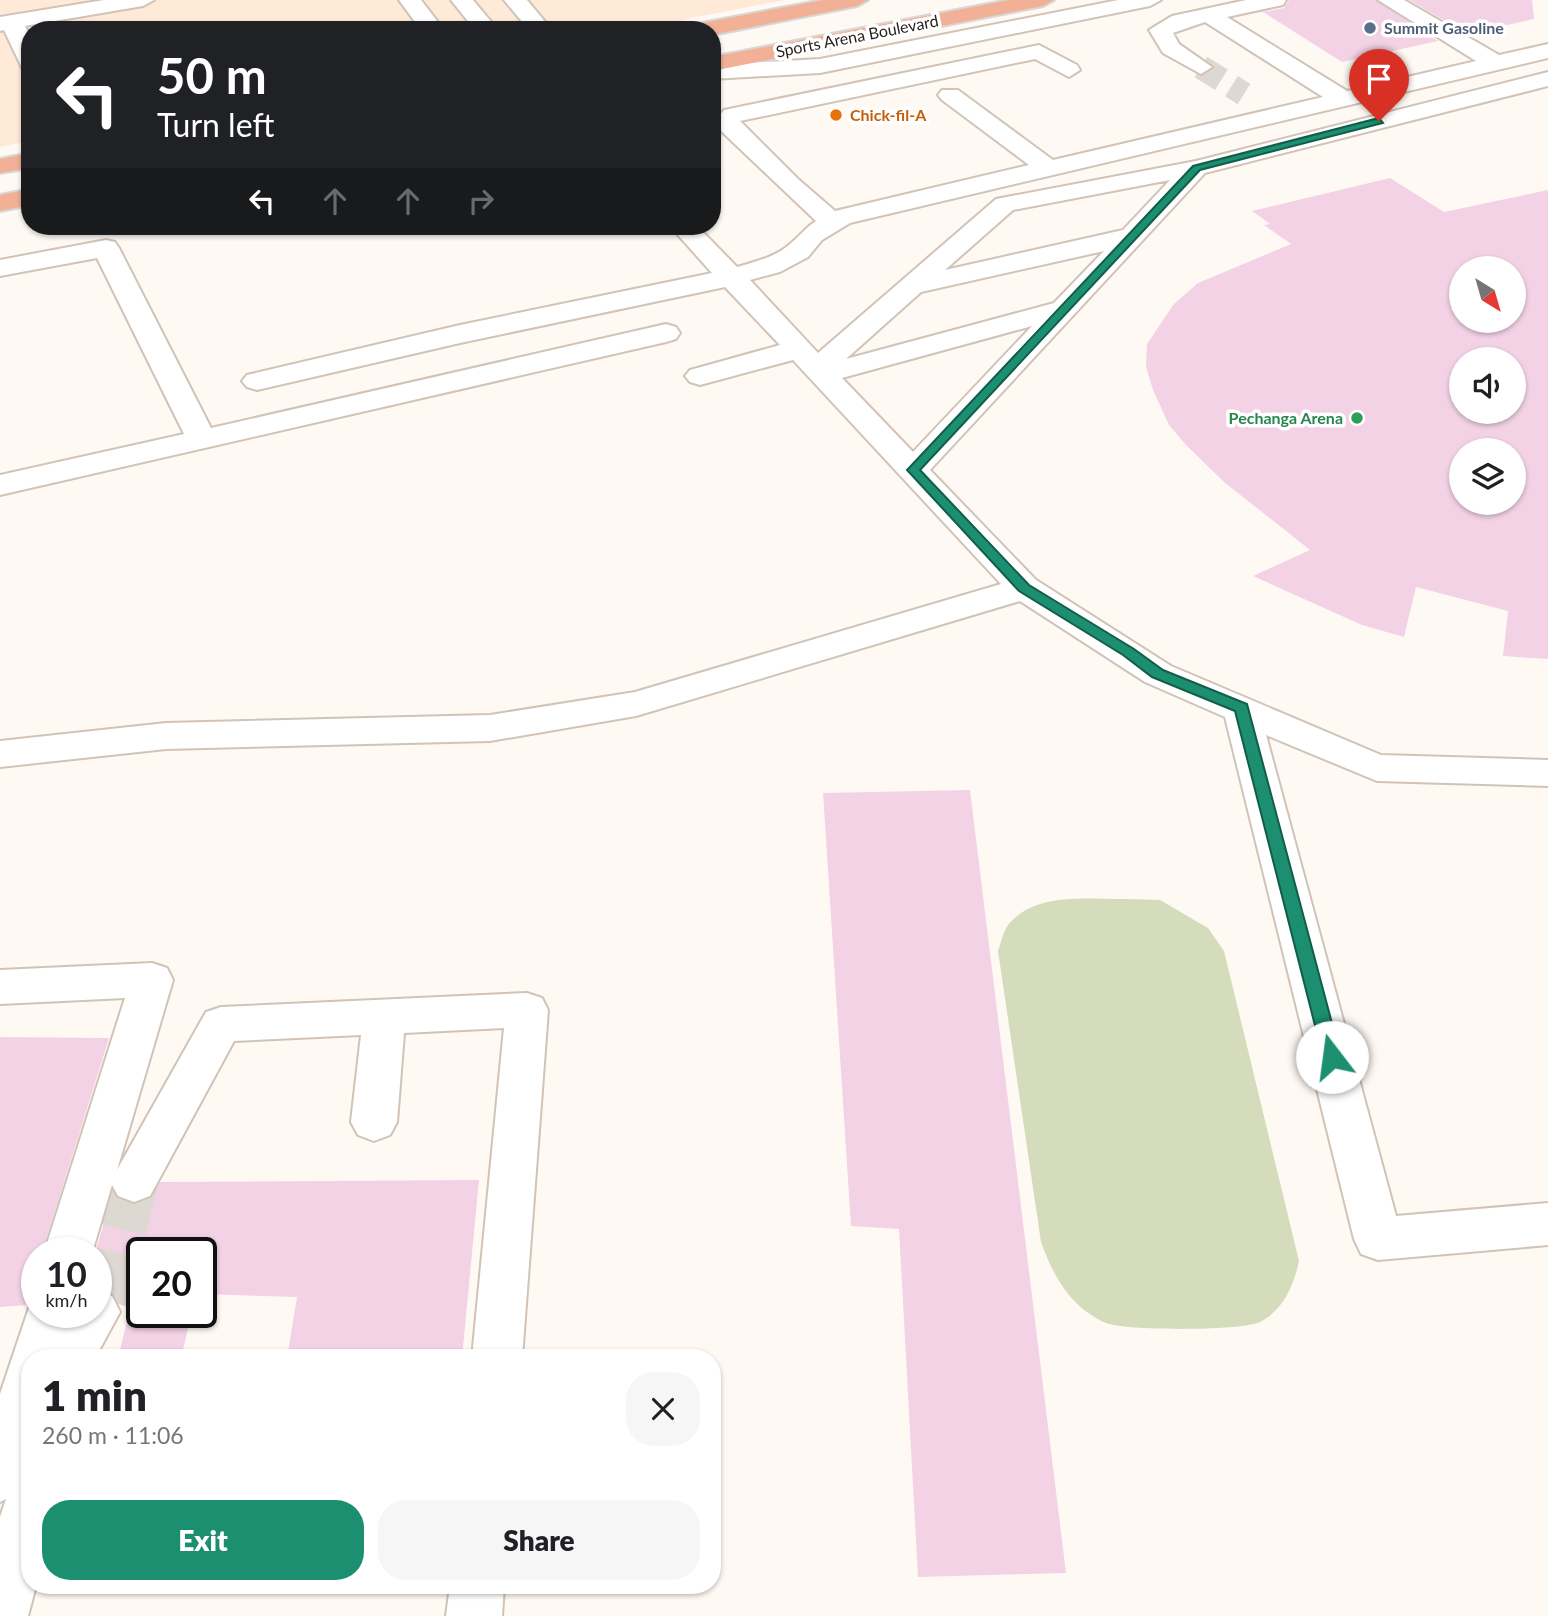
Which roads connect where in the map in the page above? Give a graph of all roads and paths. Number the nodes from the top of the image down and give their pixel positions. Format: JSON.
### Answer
{"nodes":[{"id":1,"x":143,"y":0,"type":"edge"},
{"id":2,"x":410,"y":0,"type":"edge"},
{"id":3,"x":462,"y":0,"type":"edge"},
{"id":4,"x":515,"y":0,"type":"edge"},
{"id":5,"x":857,"y":0,"type":"edge"},
{"id":6,"x":1043,"y":0,"type":"edge"},
{"id":7,"x":1150,"y":0,"type":"edge"},
{"id":8,"x":1275,"y":0,"type":"edge"},
{"id":9,"x":1389,"y":0,"type":"edge"},
{"id":10,"x":1207,"y":14,"type":"junction"},
{"id":11,"x":426,"y":21,"type":"edge"},
{"id":12,"x":480,"y":21,"type":"edge"},
{"id":13,"x":533,"y":21,"type":"edge"},
{"id":14,"x":6,"y":23,"type":"edge"},
{"id":15,"x":721,"y":26,"type":"edge"},
{"id":16,"x":21,"y":48,"type":"edge"},
{"id":17,"x":1548,"y":51,"type":"edge"},
{"id":18,"x":721,"y":62,"type":"edge"},
{"id":19,"x":1496,"y":63,"type":"junction"},
{"id":20,"x":1201,"y":67,"type":"tunnel mouth"},
{"id":21,"x":1069,"y":69,"type":"dead end"},
{"id":22,"x":721,"y":72,"type":"edge"},
{"id":23,"x":1548,"y":79,"type":"edge"},
{"id":24,"x":1244,"y":94,"type":"tunnel mouth"},
{"id":25,"x":950,"y":95,"type":"dead end"},
{"id":26,"x":1343,"y":99,"type":"junction"},
{"id":27,"x":1277,"y":115,"type":"junction"},
{"id":28,"x":21,"y":162,"type":"edge"},
{"id":29,"x":0,"y":166,"type":"edge"},
{"id":30,"x":1048,"y":168,"type":"junction"},
{"id":31,"x":1196,"y":168,"type":"junction"},
{"id":32,"x":21,"y":199,"type":"edge"},
{"id":33,"x":0,"y":203,"type":"edge"},
{"id":34,"x":833,"y":222,"type":"junction"},
{"id":35,"x":691,"y":235,"type":"edge"},
{"id":36,"x":1133,"y":236,"type":"junction"},
{"id":37,"x":0,"y":268,"type":"edge"},
{"id":38,"x":733,"y":277,"type":"junction"},
{"id":39,"x":911,"y":287,"type":"junction"},
{"id":40,"x":1063,"y":309,"type":"junction"},
{"id":41,"x":666,"y":333,"type":"dead end"},
{"id":42,"x":813,"y":364,"type":"junction"},
{"id":43,"x":700,"y":376,"type":"dead end"},
{"id":44,"x":257,"y":381,"type":"dead end"},
{"id":45,"x":202,"y":440,"type":"junction"},
{"id":46,"x":913,"y":470,"type":"junction"},
{"id":47,"x":0,"y":485,"type":"edge"},
{"id":48,"x":1024,"y":588,"type":"junction"},
{"id":49,"x":1241,"y":708,"type":"junction"},
{"id":50,"x":0,"y":754,"type":"edge"},
{"id":51,"x":1548,"y":773,"type":"edge"},
{"id":52,"x":0,"y":987,"type":"edge"},
{"id":53,"x":384,"y":1017,"type":"junction"},
{"id":54,"x":374,"y":1122,"type":"dead end"},
{"id":55,"x":134,"y":1182,"type":"tunnel mouth"},
{"id":56,"x":1548,"y":1224,"type":"edge"},
{"id":57,"x":73,"y":1237,"type":"edge"},
{"id":58,"x":45,"y":1328,"type":"edge"},
{"id":59,"x":86,"y":1328,"type":"edge"},
{"id":60,"x":39,"y":1349,"type":"edge"},
{"id":61,"x":73,"y":1349,"type":"edge"},
{"id":62,"x":498,"y":1349,"type":"edge"},
{"id":63,"x":21,"y":1408,"type":"edge"},
{"id":64,"x":0,"y":1476,"type":"edge"},
{"id":65,"x":21,"y":1538,"type":"edge"},
{"id":66,"x":476,"y":1594,"type":"edge"},
{"id":67,"x":0,"y":1616,"type":"edge"},
{"id":68,"x":474,"y":1616,"type":"edge"}],
"edges":[{"from":1,"to":14,"type":"lane"},
{"from":2,"to":11,"type":"lane"},
{"from":3,"to":12,"type":"lane"},
{"from":4,"to":13,"type":"lane"},
{"from":5,"to":15,"type":"main road","name":"Sports Arena Boulevard"},
{"from":6,"to":18,"type":"main road","name":"Sports Arena Boulevard"},
{"from":7,"to":22,"type":"lane"},
{"from":8,"to":10,"type":"lane"},
{"from":9,"to":19,"type":"lane"},
{"from":10,"to":20,"type":"lane"},
{"from":10,"to":26,"type":"lane"},
{"from":14,"to":16,"type":"lane"},
{"from":17,"to":19,"type":"lane"},
{"from":19,"to":26,"type":"lane"},
{"from":21,"to":34,"type":"lane"},
{"from":23,"to":31,"type":"lane"},
{"from":24,"to":27,"type":"lane"},
{"from":25,"to":30,"type":"lane"},
{"from":26,"to":27,"type":"lane"},
{"from":27,"to":30,"type":"lane"},
{"from":28,"to":29,"type":"main road"},
{"from":30,"to":34,"type":"lane"},
{"from":31,"to":36,"type":"lane"},
{"from":31,"to":39,"type":"lane"},
{"from":32,"to":33,"type":"main road"},
{"from":34,"to":38,"type":"lane"},
{"from":35,"to":38,"type":"lane"},
{"from":36,"to":39,"type":"lane"},
{"from":36,"to":40,"type":"lane"},
{"from":37,"to":45,"type":"lane"},
{"from":38,"to":42,"type":"lane"},
{"from":38,"to":44,"type":"lane"},
{"from":39,"to":42,"type":"lane"},
{"from":40,"to":42,"type":"lane"},
{"from":40,"to":46,"type":"lane"},
{"from":41,"to":45,"type":"lane"},
{"from":42,"to":43,"type":"lane"},
{"from":42,"to":46,"type":"lane"},
{"from":45,"to":47,"type":"lane"},
{"from":46,"to":48,"type":"lane"},
{"from":48,"to":49,"type":"lane"},
{"from":48,"to":50,"type":"lane"},
{"from":49,"to":51,"type":"lane"},
{"from":49,"to":56,"type":"lane"},
{"from":52,"to":57,"type":"lane"},
{"from":53,"to":54,"type":"lane"},
{"from":53,"to":55,"type":"lane"},
{"from":53,"to":62,"type":"lane"},
{"from":58,"to":60,"type":"lane"},
{"from":59,"to":61,"type":"lane"},
{"from":63,"to":64,"type":"lane"},
{"from":65,"to":67,"type":"lane"},
{"from":66,"to":68,"type":"lane"}]}
